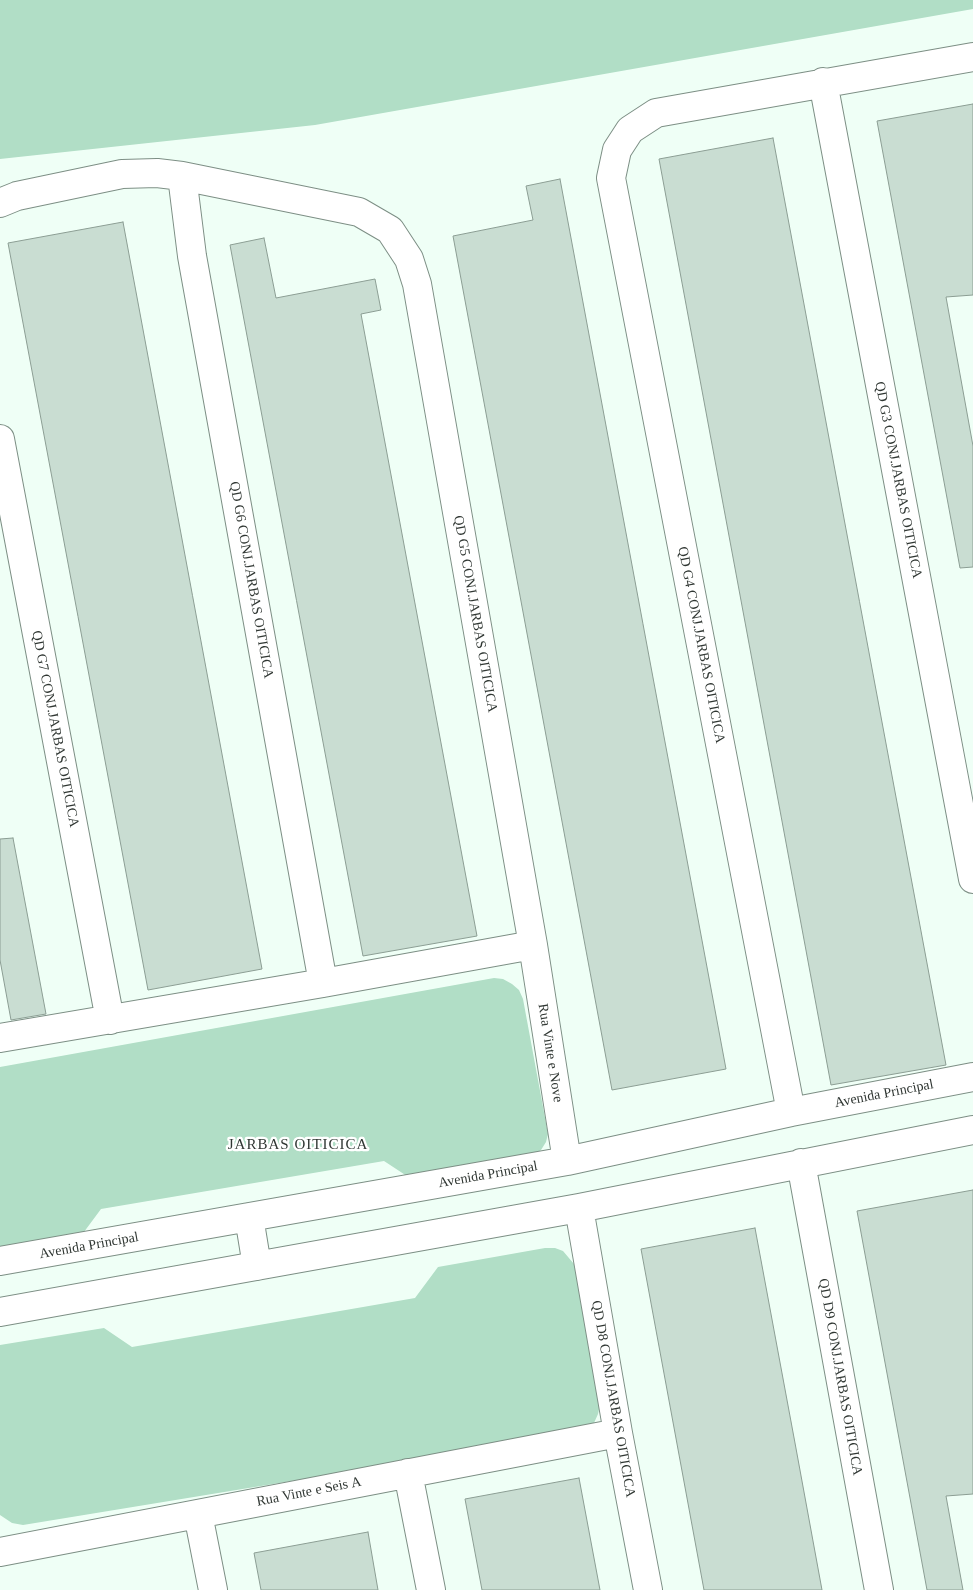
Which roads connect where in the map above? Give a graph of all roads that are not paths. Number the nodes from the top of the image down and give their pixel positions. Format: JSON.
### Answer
{"nodes":[{"id":1,"x":973,"y":56,"type":"edge"},
{"id":2,"x":823,"y":82,"type":"junction"},
{"id":3,"x":182,"y":176,"type":"junction"},
{"id":4,"x":0,"y":203,"type":"edge"},
{"id":5,"x":0,"y":439,"type":"edge"},
{"id":6,"x":973,"y":878,"type":"edge"},
{"id":7,"x":533,"y":945,"type":"junction"},
{"id":8,"x":323,"y":982,"type":"junction"},
{"id":9,"x":110,"y":1020,"type":"junction"},
{"id":10,"x":0,"y":1038,"type":"edge"},
{"id":11,"x":973,"y":1077,"type":"edge"},
{"id":12,"x":791,"y":1112,"type":"junction"},
{"id":13,"x":973,"y":1130,"type":"edge"},
{"id":14,"x":567,"y":1161,"type":"junction"},
{"id":15,"x":801,"y":1163,"type":"junction"},
{"id":16,"x":579,"y":1208,"type":"junction"},
{"id":17,"x":249,"y":1217,"type":"junction"},
{"id":18,"x":0,"y":1262,"type":"edge"},
{"id":19,"x":257,"y":1266,"type":"junction"},
{"id":20,"x":0,"y":1312,"type":"edge"},
{"id":21,"x":618,"y":1433,"type":"junction"},
{"id":22,"x":408,"y":1473,"type":"junction"},
{"id":23,"x":198,"y":1514,"type":"junction"},
{"id":24,"x":0,"y":1552,"type":"edge"},
{"id":25,"x":213,"y":1590,"type":"edge"},
{"id":26,"x":431,"y":1590,"type":"edge"},
{"id":27,"x":648,"y":1590,"type":"edge"},
{"id":28,"x":879,"y":1590,"type":"edge"}],
"edges":[{"from":1,"to":2,"type":"street"},
{"from":2,"to":6,"type":"street","name":"QD G3 CONJ.JARBAS OITICICA"},
{"from":2,"to":12,"type":"street","name":"QD G4 CONJ.JARBAS OITICICA"},
{"from":3,"to":4,"type":"street","name":"QD G5 CONJ.JARBAS OITICICA"},
{"from":3,"to":7,"type":"street","name":"QD G5 CONJ.JARBAS OITICICA"},
{"from":3,"to":8,"type":"street","name":"QD G6 CONJ.JARBAS OITICICA"},
{"from":5,"to":9,"type":"street","name":"QD G7 CONJ.JARBAS OITICICA"},
{"from":7,"to":8,"type":"street"},
{"from":7,"to":14,"type":"street","name":"Rua Vinte e Nove"},
{"from":8,"to":9,"type":"street"},
{"from":9,"to":10,"type":"street"},
{"from":11,"to":12,"type":"street","name":"Avenida Principal"},
{"from":12,"to":14,"type":"street","name":"Avenida Principal"},
{"from":13,"to":15,"type":"street"},
{"from":14,"to":17,"type":"street","name":"Avenida Principal"},
{"from":15,"to":16,"type":"street"},
{"from":15,"to":28,"type":"street","name":"QD D9 CONJ.JARBAS OITICICA"},
{"from":16,"to":19,"type":"street"},
{"from":16,"to":21,"type":"street","name":"QD D8 CONJ.JARBAS OITICICA"},
{"from":17,"to":18,"type":"street","name":"Avenida Principal"},
{"from":17,"to":19,"type":"street"},
{"from":19,"to":20,"type":"street"},
{"from":21,"to":22,"type":"street","name":"Rua Vinte e Seis A"},
{"from":21,"to":27,"type":"street","name":"QD D8 CONJ.JARBAS OITICICA"},
{"from":22,"to":23,"type":"street","name":"Rua Vinte e Seis A"},
{"from":22,"to":26,"type":"street"},
{"from":23,"to":24,"type":"street","name":"Rua Vinte e Seis A"},
{"from":23,"to":25,"type":"street"}]}
